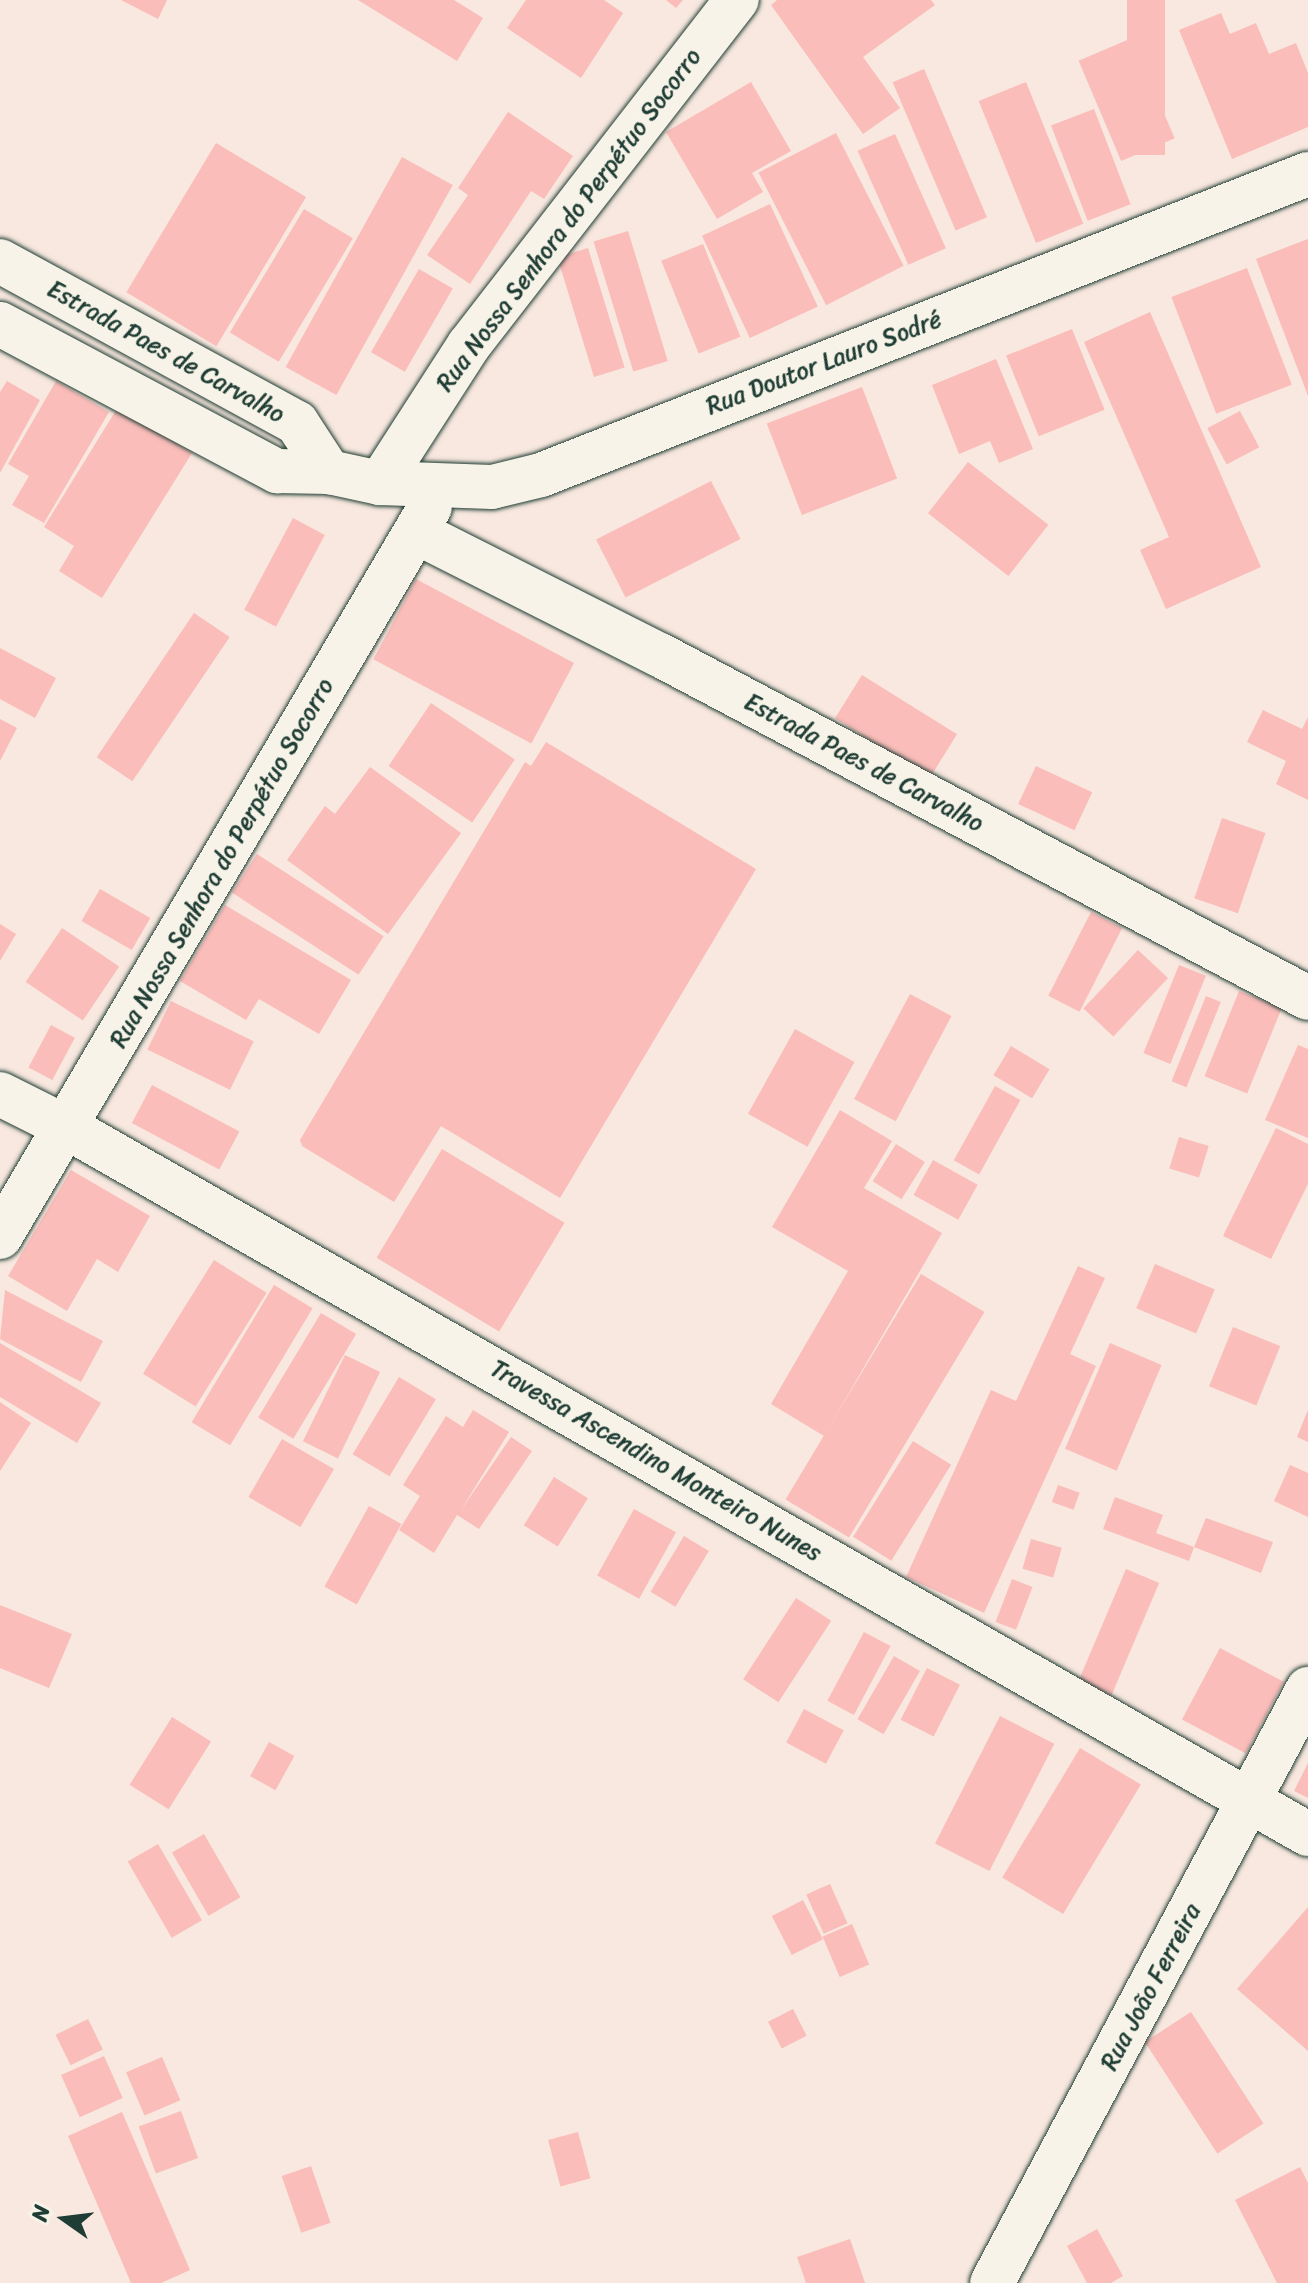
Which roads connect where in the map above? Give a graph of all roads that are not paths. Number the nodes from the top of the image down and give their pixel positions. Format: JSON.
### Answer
{"nodes":[{"id":1,"x":737,"y":0,"type":"edge"},
{"id":2,"x":1308,"y":174,"type":"edge"},
{"id":3,"x":0,"y":261,"type":"edge"},
{"id":4,"x":0,"y":324,"type":"edge"},
{"id":5,"x":329,"y":472,"type":"junction"},
{"id":6,"x":380,"y":483,"type":"junction"},
{"id":7,"x":440,"y":487,"type":"junction"},
{"id":8,"x":418,"y":533,"type":"junction"},
{"id":9,"x":1308,"y":998,"type":"edge"},
{"id":10,"x":0,"y":1094,"type":"edge"},
{"id":11,"x":68,"y":1128,"type":"junction"},
{"id":12,"x":0,"y":1237,"type":"edge"},
{"id":13,"x":1308,"y":1689,"type":"edge"},
{"id":14,"x":1250,"y":1797,"type":"junction"},
{"id":15,"x":1308,"y":1834,"type":"edge"},
{"id":16,"x":992,"y":2283,"type":"edge"}],
"edges":[{"from":1,"to":6,"type":"street","name":"Rua Nossa Senhora do Perpétuo Socorro"},
{"from":2,"to":7,"type":"street","name":"Rua Doutor Lauro Sodré"},
{"from":3,"to":5,"type":"street","name":"Estrada Paes de Carvalho"},
{"from":4,"to":5,"type":"street"},
{"from":5,"to":6,"type":"street","name":"Rua Doutor Lauro Sodré"},
{"from":6,"to":7,"type":"street","name":"Rua Doutor Lauro Sodré"},
{"from":7,"to":8,"type":"street","name":"Rua Nossa Senhora do Perpétuo Socorro"},
{"from":8,"to":9,"type":"street","name":"Estrada Paes de Carvalho"},
{"from":8,"to":11,"type":"street","name":"Rua Nossa Senhora do Perpétuo Socorro"},
{"from":10,"to":11,"type":"street","name":"Travessa Ascendino Monteiro Nunes"},
{"from":11,"to":12,"type":"street","name":"Rua Nossa Senhora do Perpétuo Socorro"},
{"from":11,"to":14,"type":"street","name":"Travessa Ascendino Monteiro Nunes"},
{"from":13,"to":14,"type":"street","name":"Rua João Ferreira"},
{"from":14,"to":15,"type":"street","name":"Travessa Ascendino Monteiro Nunes"},
{"from":14,"to":16,"type":"street","name":"Rua João Ferreira"}]}
